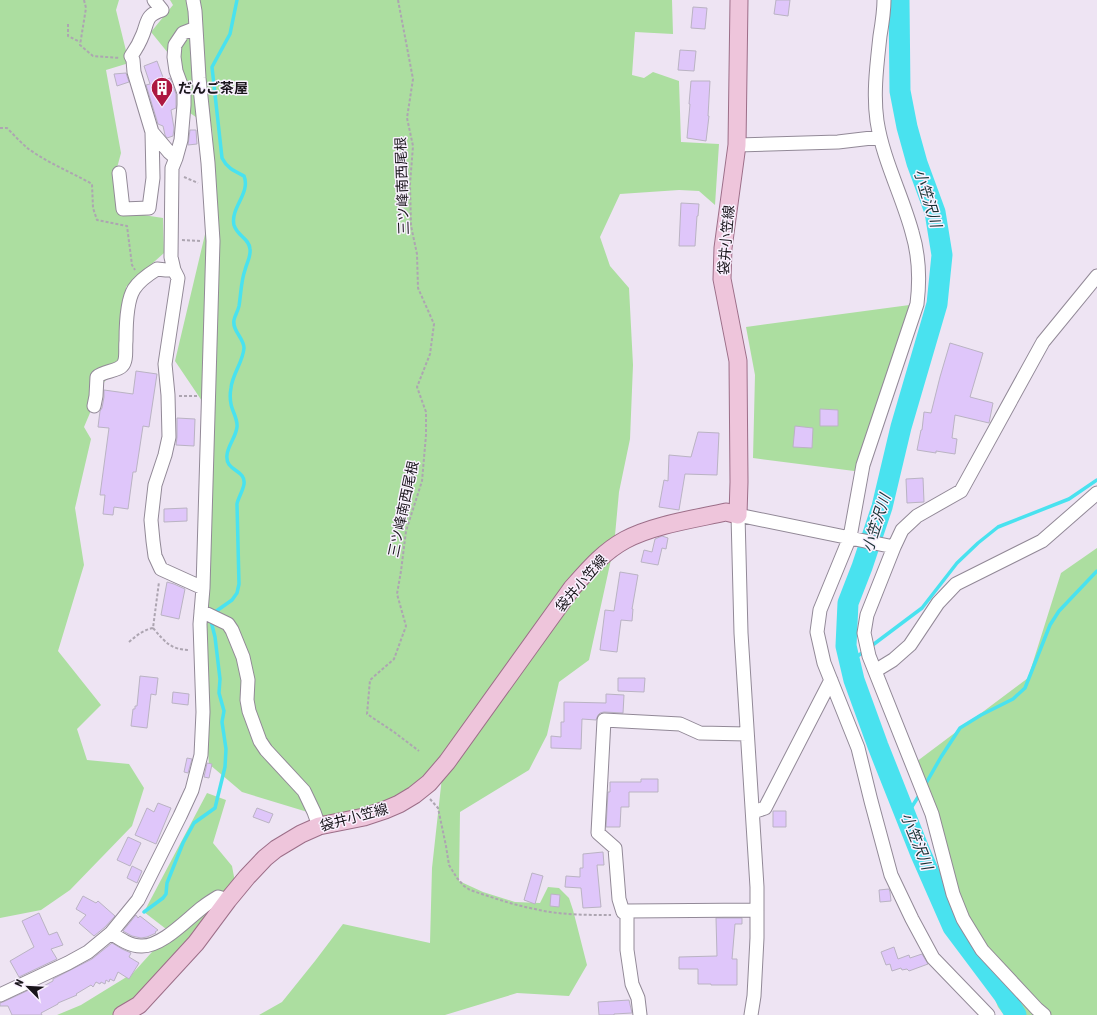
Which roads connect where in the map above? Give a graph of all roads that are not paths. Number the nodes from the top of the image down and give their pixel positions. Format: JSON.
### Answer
{"nodes":[{"id":1,"x":154,"y":0,"type":"edge"},
{"id":2,"x":193,"y":0,"type":"edge"},
{"id":3,"x":739,"y":0,"type":"edge"},
{"id":4,"x":884,"y":0,"type":"edge"},
{"id":5,"x":196,"y":28,"type":"junction"},
{"id":6,"x":152,"y":132,"type":"junction"},
{"id":7,"x":880,"y":137,"type":"junction"},
{"id":8,"x":737,"y":145,"type":"junction"},
{"id":9,"x":176,"y":158,"type":"junction"},
{"id":10,"x":119,"y":173,"type":"dead end"},
{"id":11,"x":174,"y":270,"type":"junction"},
{"id":12,"x":1097,"y":276,"type":"edge"},
{"id":13,"x":94,"y":406,"type":"dead end"},
{"id":14,"x":1097,"y":493,"type":"edge"},
{"id":15,"x":738,"y":515,"type":"junction"},
{"id":16,"x":850,"y":537,"type":"junction"},
{"id":17,"x":894,"y":547,"type":"junction"},
{"id":18,"x":203,"y":588,"type":"junction"},
{"id":19,"x":201,"y":611,"type":"junction"},
{"id":20,"x":874,"y":671,"type":"junction"},
{"id":21,"x":831,"y":680,"type":"junction"},
{"id":22,"x":747,"y":734,"type":"junction"},
{"id":23,"x":752,"y":812,"type":"junction"},
{"id":24,"x":319,"y":826,"type":"junction"},
{"id":25,"x":228,"y":900,"type":"junction"},
{"id":26,"x":757,"y":910,"type":"junction"},
{"id":27,"x":625,"y":912,"type":"junction"},
{"id":28,"x":111,"y":933,"type":"junction"},
{"id":29,"x":0,"y":995,"type":"edge"},
{"id":30,"x":122,"y":1015,"type":"edge"},
{"id":31,"x":640,"y":1015,"type":"edge"},
{"id":32,"x":751,"y":1015,"type":"edge"},
{"id":33,"x":988,"y":1015,"type":"edge"},
{"id":34,"x":1044,"y":1015,"type":"edge"}],
"edges":[{"from":1,"to":6,"type":"street"},
{"from":2,"to":5,"type":"street"},
{"from":3,"to":8,"type":"main road","name":"袋井小笠線"},
{"from":4,"to":7,"type":"street"},
{"from":5,"to":9,"type":"street"},
{"from":5,"to":18,"type":"street"},
{"from":6,"to":9,"type":"street"},
{"from":6,"to":10,"type":"street"},
{"from":7,"to":8,"type":"street"},
{"from":7,"to":16,"type":"street"},
{"from":8,"to":15,"type":"main road","name":"袋井小笠線"},
{"from":9,"to":11,"type":"street"},
{"from":11,"to":13,"type":"street"},
{"from":11,"to":18,"type":"street"},
{"from":12,"to":17,"type":"street"},
{"from":14,"to":20,"type":"street"},
{"from":15,"to":16,"type":"street"},
{"from":15,"to":22,"type":"street"},
{"from":15,"to":24,"type":"main road","name":"袋井小笠線"},
{"from":16,"to":17,"type":"street"},
{"from":16,"to":21,"type":"street"},
{"from":17,"to":20,"type":"street"},
{"from":18,"to":19,"type":"street"},
{"from":19,"to":24,"type":"street"},
{"from":19,"to":28,"type":"street"},
{"from":20,"to":34,"type":"street"},
{"from":21,"to":23,"type":"street"},
{"from":21,"to":33,"type":"street"},
{"from":22,"to":23,"type":"street"},
{"from":22,"to":27,"type":"street"},
{"from":23,"to":26,"type":"street"},
{"from":24,"to":25,"type":"main road","name":"袋井小笠線"},
{"from":25,"to":28,"type":"street"},
{"from":25,"to":30,"type":"main road","name":"袋井小笠線"},
{"from":26,"to":27,"type":"street"},
{"from":26,"to":32,"type":"street"},
{"from":27,"to":31,"type":"street"},
{"from":28,"to":29,"type":"street"}]}
